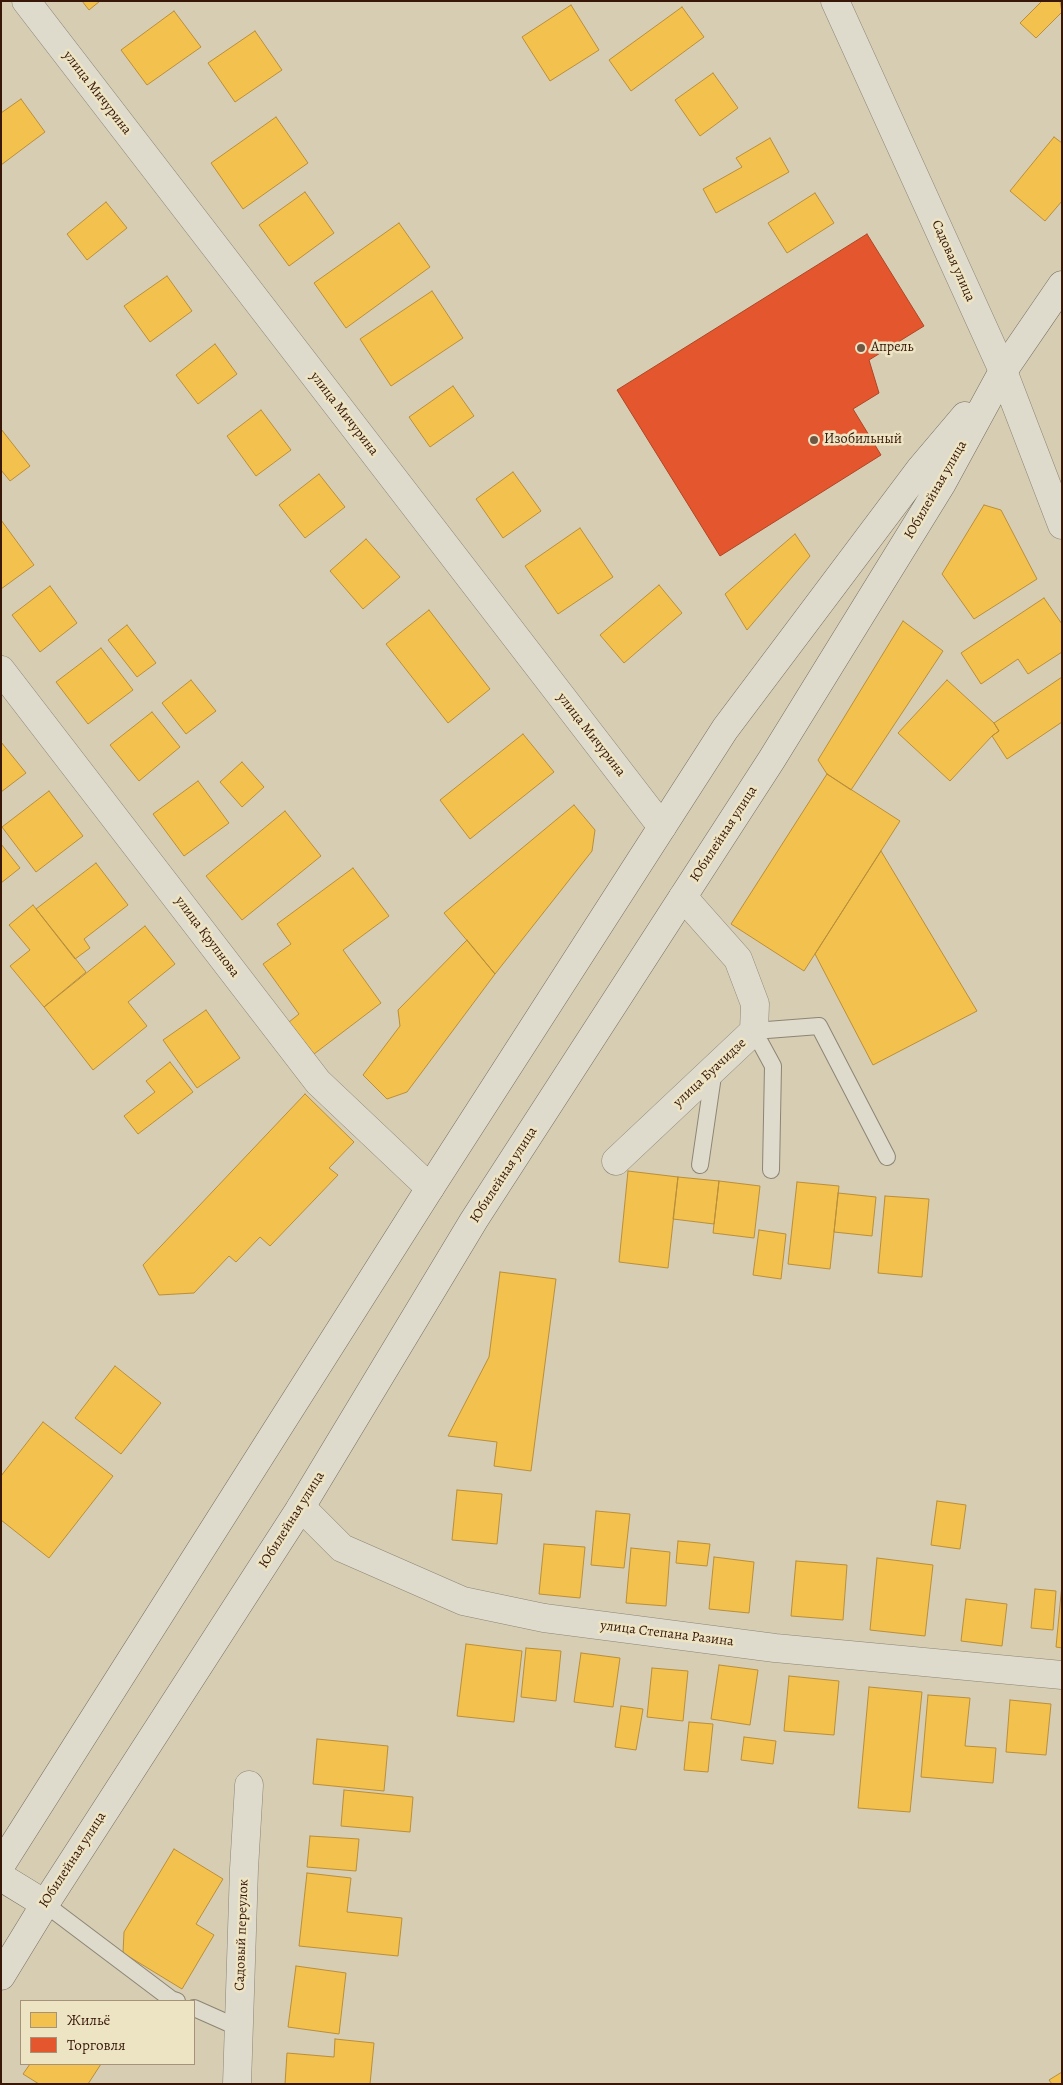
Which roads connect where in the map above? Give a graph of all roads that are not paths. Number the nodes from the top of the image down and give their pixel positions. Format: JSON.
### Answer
{"nodes":[{"id":1,"x":26,"y":1,"type":"edge"},
{"id":2,"x":835,"y":1,"type":"edge"},
{"id":3,"x":1062,"y":285,"type":"edge"},
{"id":4,"x":1003,"y":371,"type":"junction"},
{"id":5,"x":1062,"y":525,"type":"edge"},
{"id":6,"x":1,"y":670,"type":"edge"},
{"id":7,"x":662,"y":826,"type":"junction"},
{"id":8,"x":683,"y":897,"type":"junction"},
{"id":9,"x":754,"y":1031,"type":"junction"},
{"id":10,"x":714,"y":1069,"type":"junction"},
{"id":11,"x":887,"y":1157,"type":"dead end"},
{"id":12,"x":616,"y":1161,"type":"dead end"},
{"id":13,"x":700,"y":1165,"type":"dead end"},
{"id":14,"x":771,"y":1170,"type":"dead end"},
{"id":15,"x":430,"y":1188,"type":"junction"},
{"id":16,"x":301,"y":1507,"type":"junction"},
{"id":17,"x":1062,"y":1675,"type":"edge"},
{"id":18,"x":249,"y":1786,"type":"dead end"},
{"id":19,"x":1,"y":1865,"type":"edge"},
{"id":20,"x":1,"y":1877,"type":"edge"},
{"id":21,"x":45,"y":1904,"type":"junction"},
{"id":22,"x":1,"y":1976,"type":"edge"},
{"id":23,"x":175,"y":2000,"type":"edge"},
{"id":24,"x":195,"y":2008,"type":"edge"},
{"id":25,"x":239,"y":2028,"type":"junction"},
{"id":26,"x":237,"y":2084,"type":"edge"}],
"edges":[{"from":1,"to":7,"type":"main road","name":"улица Мичурина"},
{"from":2,"to":4,"type":"main road","name":"Садовая улица"},
{"from":3,"to":4,"type":"main road","name":"Юбилейная улица"},
{"from":4,"to":5,"type":"main road","name":"Садовая улица"},
{"from":4,"to":7,"type":"main road","name":"Юбилейная улица"},
{"from":4,"to":8,"type":"main road","name":"Юбилейная улица"},
{"from":6,"to":15,"type":"main road","name":"улица Крупнова"},
{"from":7,"to":15,"type":"main road","name":"Юбилейная улица"},
{"from":8,"to":9,"type":"main road","name":"улица Буачидзе"},
{"from":8,"to":16,"type":"main road","name":"Юбилейная улица"},
{"from":9,"to":10,"type":"main road","name":"улица Буачидзе"},
{"from":9,"to":11,"type":"lane"},
{"from":9,"to":14,"type":"lane"},
{"from":10,"to":12,"type":"main road","name":"улица Буачидзе"},
{"from":10,"to":13,"type":"lane"},
{"from":15,"to":19,"type":"main road","name":"Юбилейная улица"},
{"from":16,"to":17,"type":"main road","name":"улица Степана Разина"},
{"from":16,"to":21,"type":"main road","name":"Юбилейная улица"},
{"from":18,"to":25,"type":"main road","name":"Садовый переулок"},
{"from":20,"to":21,"type":"main road"},
{"from":21,"to":22,"type":"main road","name":"Юбилейная улица"},
{"from":21,"to":23,"type":"lane"},
{"from":24,"to":25,"type":"lane"},
{"from":25,"to":26,"type":"main road","name":"Садовый переулок"}]}
